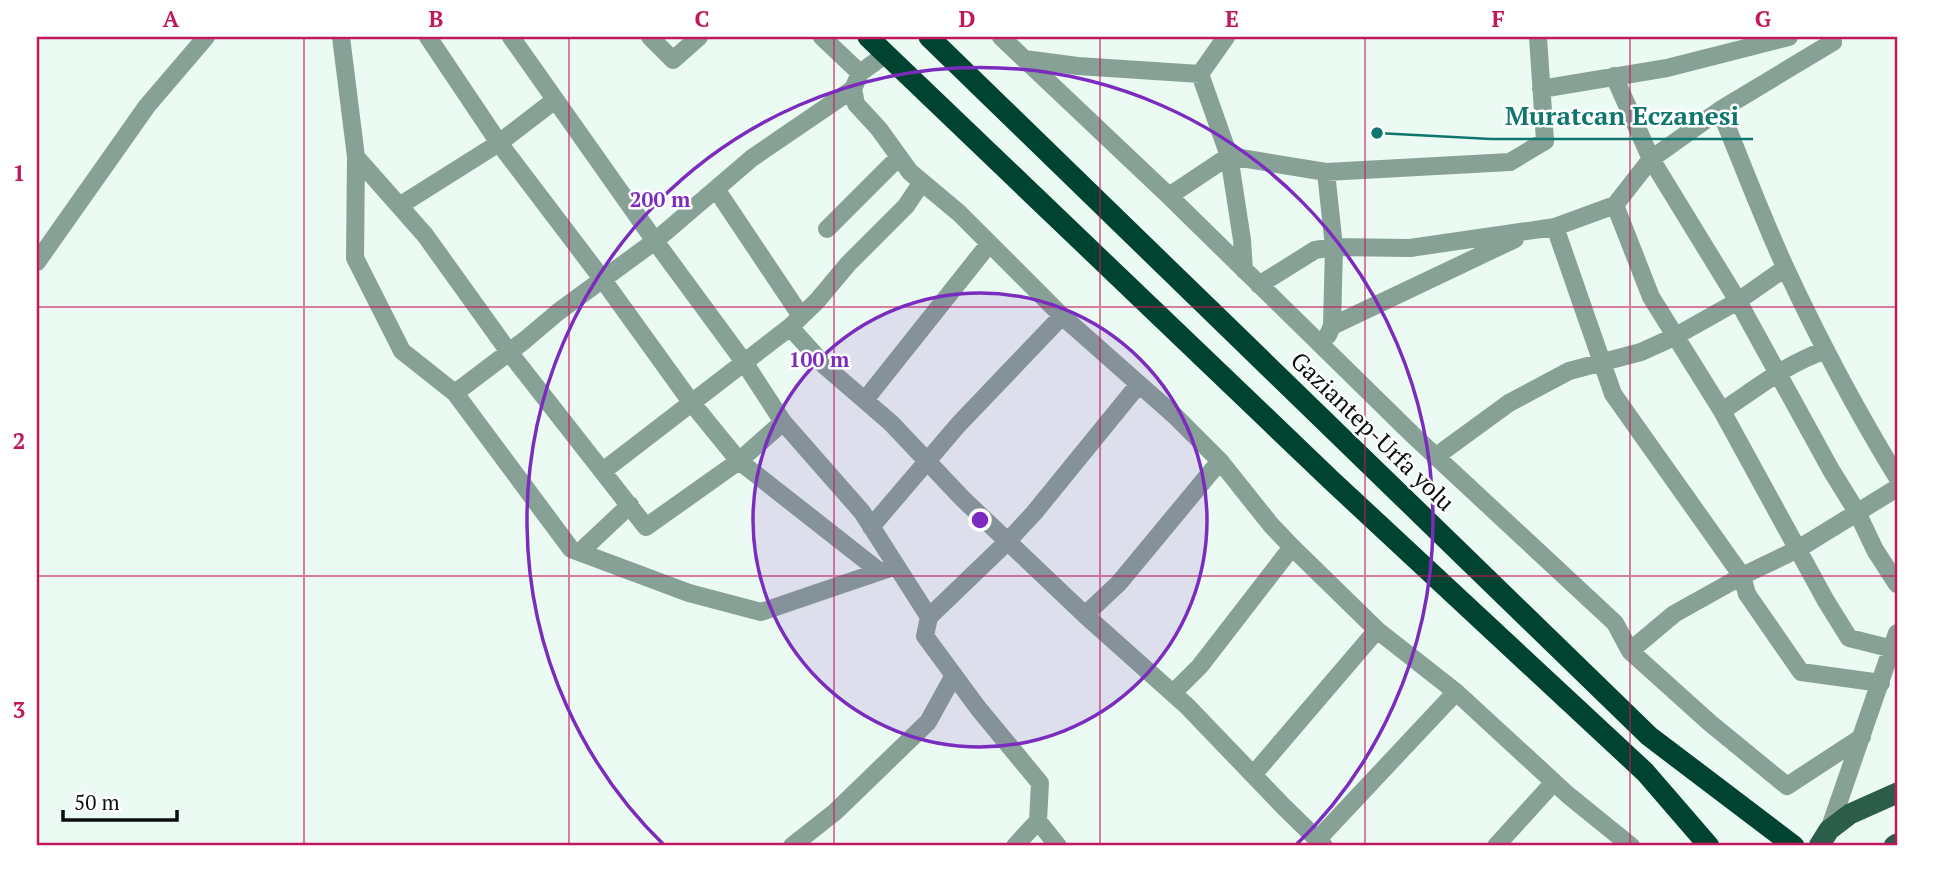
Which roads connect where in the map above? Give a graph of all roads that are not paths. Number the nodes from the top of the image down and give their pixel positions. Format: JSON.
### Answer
{"nodes":[{"id":1,"x":206,"y":37,"type":"edge"},
{"id":2,"x":341,"y":37,"type":"edge"},
{"id":3,"x":428,"y":37,"type":"edge"},
{"id":4,"x":511,"y":37,"type":"edge"},
{"id":5,"x":650,"y":37,"type":"edge"},
{"id":6,"x":699,"y":37,"type":"edge"},
{"id":7,"x":821,"y":37,"type":"edge"},
{"id":8,"x":868,"y":37,"type":"edge"},
{"id":9,"x":929,"y":37,"type":"edge"},
{"id":10,"x":1001,"y":37,"type":"edge"},
{"id":11,"x":1226,"y":37,"type":"edge"},
{"id":12,"x":1538,"y":37,"type":"edge"},
{"id":13,"x":1789,"y":37,"type":"edge"},
{"id":14,"x":1832,"y":37,"type":"edge"},
{"id":15,"x":886,"y":54,"type":"junction"},
{"id":16,"x":1024,"y":59,"type":"junction"},
{"id":17,"x":1200,"y":74,"type":"junction"},
{"id":18,"x":1614,"y":76,"type":"junction"},
{"id":19,"x":856,"y":81,"type":"junction"},
{"id":20,"x":1541,"y":89,"type":"junction"},
{"id":21,"x":555,"y":100,"type":"junction"},
{"id":22,"x":1720,"y":110,"type":"junction"},
{"id":23,"x":499,"y":143,"type":"junction"},
{"id":24,"x":1229,"y":156,"type":"junction"},
{"id":25,"x":356,"y":157,"type":"junction"},
{"id":26,"x":899,"y":158,"type":"junction"},
{"id":27,"x":1651,"y":159,"type":"junction"},
{"id":28,"x":1326,"y":172,"type":"junction"},
{"id":29,"x":922,"y":182,"type":"junction"},
{"id":30,"x":716,"y":189,"type":"junction"},
{"id":31,"x":1169,"y":196,"type":"junction"},
{"id":32,"x":1615,"y":205,"type":"junction"},
{"id":33,"x":399,"y":206,"type":"junction"},
{"id":34,"x":1555,"y":228,"type":"junction"},
{"id":35,"x":827,"y":229,"type":"dead end"},
{"id":36,"x":1531,"y":231,"type":"junction"},
{"id":37,"x":655,"y":242,"type":"junction"},
{"id":38,"x":989,"y":244,"type":"junction"},
{"id":39,"x":1335,"y":247,"type":"junction"},
{"id":40,"x":37,"y":261,"type":"edge"},
{"id":41,"x":1785,"y":268,"type":"junction"},
{"id":42,"x":1244,"y":270,"type":"junction"},
{"id":43,"x":603,"y":280,"type":"junction"},
{"id":44,"x":1259,"y":285,"type":"junction"},
{"id":45,"x":1738,"y":301,"type":"junction"},
{"id":46,"x":1062,"y":316,"type":"junction"},
{"id":47,"x":796,"y":321,"type":"junction"},
{"id":48,"x":1332,"y":326,"type":"junction"},
{"id":49,"x":1674,"y":337,"type":"junction"},
{"id":50,"x":1323,"y":347,"type":"junction"},
{"id":51,"x":1826,"y":350,"type":"junction"},
{"id":52,"x":509,"y":352,"type":"junction"},
{"id":53,"x":744,"y":362,"type":"junction"},
{"id":54,"x":1601,"y":363,"type":"junction"},
{"id":55,"x":1777,"y":373,"type":"junction"},
{"id":56,"x":1139,"y":384,"type":"junction"},
{"id":57,"x":455,"y":393,"type":"junction"},
{"id":58,"x":865,"y":400,"type":"junction"},
{"id":59,"x":691,"y":402,"type":"junction"},
{"id":60,"x":1722,"y":411,"type":"junction"},
{"id":61,"x":783,"y":422,"type":"junction"},
{"id":62,"x":1435,"y":457,"type":"junction"},
{"id":63,"x":926,"y":460,"type":"junction"},
{"id":64,"x":739,"y":461,"type":"junction"},
{"id":65,"x":1220,"y":461,"type":"junction"},
{"id":66,"x":603,"y":471,"type":"junction"},
{"id":67,"x":1897,"y":477,"type":"edge"},
{"id":68,"x":1897,"y":488,"type":"edge"},
{"id":69,"x":630,"y":505,"type":"junction"},
{"id":70,"x":1857,"y":512,"type":"junction"},
{"id":71,"x":871,"y":527,"type":"junction"},
{"id":72,"x":1008,"y":541,"type":"junction"},
{"id":73,"x":1292,"y":547,"type":"junction"},
{"id":74,"x":1798,"y":550,"type":"junction"},
{"id":75,"x":580,"y":552,"type":"junction"},
{"id":76,"x":888,"y":569,"type":"junction"},
{"id":77,"x":1742,"y":576,"type":"junction"},
{"id":78,"x":1897,"y":584,"type":"edge"},
{"id":79,"x":1085,"y":615,"type":"junction"},
{"id":80,"x":929,"y":617,"type":"junction"},
{"id":81,"x":1377,"y":630,"type":"junction"},
{"id":82,"x":1895,"y":641,"type":"edge"},
{"id":83,"x":1630,"y":651,"type":"junction"},
{"id":84,"x":954,"y":675,"type":"junction"},
{"id":85,"x":1881,"y":683,"type":"junction"},
{"id":86,"x":1456,"y":692,"type":"junction"},
{"id":87,"x":1173,"y":693,"type":"junction"},
{"id":88,"x":1862,"y":737,"type":"junction"},
{"id":89,"x":1253,"y":775,"type":"junction"},
{"id":90,"x":1554,"y":782,"type":"junction"},
{"id":91,"x":1897,"y":793,"type":"edge"},
{"id":92,"x":1038,"y":821,"type":"junction"},
{"id":93,"x":1824,"y":838,"type":"edge"},
{"id":94,"x":1320,"y":843,"type":"edge"},
{"id":95,"x":792,"y":846,"type":"edge"},
{"id":96,"x":1016,"y":846,"type":"edge"},
{"id":97,"x":1058,"y":846,"type":"edge"},
{"id":98,"x":1496,"y":846,"type":"edge"},
{"id":99,"x":1631,"y":846,"type":"edge"},
{"id":100,"x":1709,"y":846,"type":"edge"},
{"id":101,"x":1794,"y":846,"type":"edge"}],
"edges":[{"from":1,"to":40,"type":"street"},
{"from":2,"to":25,"type":"street"},
{"from":3,"to":23,"type":"street"},
{"from":4,"to":21,"type":"street"},
{"from":5,"to":6,"type":"street"},
{"from":7,"to":19,"type":"street"},
{"from":8,"to":15,"type":"highway"},
{"from":9,"to":101,"type":"highway","name":"Gaziantep-Urfa yolu"},
{"from":10,"to":16,"type":"street"},
{"from":11,"to":17,"type":"street"},
{"from":12,"to":20,"type":"street"},
{"from":13,"to":18,"type":"street"},
{"from":14,"to":22,"type":"street"},
{"from":15,"to":19,"type":"street"},
{"from":15,"to":100,"type":"highway"},
{"from":16,"to":17,"type":"street"},
{"from":16,"to":31,"type":"street"},
{"from":17,"to":24,"type":"street"},
{"from":18,"to":20,"type":"street"},
{"from":18,"to":27,"type":"street"},
{"from":19,"to":26,"type":"street"},
{"from":19,"to":30,"type":"street"},
{"from":20,"to":28,"type":"street"},
{"from":21,"to":23,"type":"street"},
{"from":21,"to":37,"type":"street"},
{"from":22,"to":27,"type":"street"},
{"from":22,"to":41,"type":"street"},
{"from":23,"to":33,"type":"street"},
{"from":23,"to":43,"type":"street"},
{"from":24,"to":28,"type":"street"},
{"from":24,"to":31,"type":"street"},
{"from":24,"to":42,"type":"street"},
{"from":25,"to":33,"type":"street"},
{"from":25,"to":57,"type":"street"},
{"from":26,"to":29,"type":"street"},
{"from":26,"to":35,"type":"street"},
{"from":27,"to":32,"type":"street"},
{"from":27,"to":45,"type":"street"},
{"from":28,"to":39,"type":"street"},
{"from":29,"to":38,"type":"street"},
{"from":29,"to":47,"type":"street"},
{"from":30,"to":37,"type":"street"},
{"from":30,"to":47,"type":"street"},
{"from":31,"to":42,"type":"street"},
{"from":32,"to":34,"type":"street"},
{"from":32,"to":49,"type":"street"},
{"from":33,"to":52,"type":"street"},
{"from":34,"to":36,"type":"street"},
{"from":34,"to":54,"type":"street"},
{"from":36,"to":39,"type":"street"},
{"from":36,"to":48,"type":"street"},
{"from":37,"to":43,"type":"street"},
{"from":37,"to":53,"type":"street"},
{"from":38,"to":46,"type":"street"},
{"from":38,"to":58,"type":"street"},
{"from":39,"to":44,"type":"street"},
{"from":39,"to":48,"type":"street"},
{"from":41,"to":45,"type":"street"},
{"from":41,"to":51,"type":"street"},
{"from":42,"to":44,"type":"street"},
{"from":43,"to":52,"type":"street"},
{"from":43,"to":59,"type":"street"},
{"from":44,"to":50,"type":"street"},
{"from":45,"to":49,"type":"street"},
{"from":45,"to":55,"type":"street"},
{"from":46,"to":56,"type":"street"},
{"from":46,"to":63,"type":"street"},
{"from":47,"to":53,"type":"street"},
{"from":47,"to":58,"type":"street"},
{"from":48,"to":50,"type":"street"},
{"from":49,"to":54,"type":"street"},
{"from":49,"to":60,"type":"street"},
{"from":50,"to":62,"type":"street"},
{"from":51,"to":55,"type":"street"},
{"from":51,"to":67,"type":"street"},
{"from":52,"to":57,"type":"street"},
{"from":52,"to":66,"type":"street"},
{"from":53,"to":59,"type":"street"},
{"from":53,"to":61,"type":"street"},
{"from":54,"to":62,"type":"street"},
{"from":54,"to":77,"type":"street"},
{"from":55,"to":60,"type":"street"},
{"from":55,"to":70,"type":"street"},
{"from":56,"to":65,"type":"street"},
{"from":56,"to":72,"type":"street"},
{"from":57,"to":75,"type":"street"},
{"from":58,"to":63,"type":"street"},
{"from":59,"to":64,"type":"street"},
{"from":59,"to":66,"type":"street"},
{"from":60,"to":74,"type":"street"},
{"from":61,"to":64,"type":"street"},
{"from":61,"to":71,"type":"street"},
{"from":62,"to":83,"type":"street"},
{"from":63,"to":71,"type":"street"},
{"from":63,"to":72,"type":"street"},
{"from":64,"to":69,"type":"street"},
{"from":64,"to":76,"type":"street"},
{"from":65,"to":73,"type":"street"},
{"from":65,"to":79,"type":"street"},
{"from":66,"to":69,"type":"street"},
{"from":68,"to":70,"type":"street"},
{"from":69,"to":75,"type":"street"},
{"from":70,"to":74,"type":"street"},
{"from":70,"to":78,"type":"street"},
{"from":71,"to":76,"type":"street"},
{"from":72,"to":79,"type":"street"},
{"from":72,"to":80,"type":"street"},
{"from":73,"to":81,"type":"street"},
{"from":73,"to":87,"type":"street"},
{"from":74,"to":77,"type":"street"},
{"from":74,"to":82,"type":"street"},
{"from":75,"to":76,"type":"street"},
{"from":76,"to":80,"type":"street"},
{"from":77,"to":83,"type":"street"},
{"from":77,"to":85,"type":"street"},
{"from":79,"to":87,"type":"street"},
{"from":80,"to":84,"type":"street"},
{"from":81,"to":86,"type":"street"},
{"from":81,"to":89,"type":"street"},
{"from":82,"to":85,"type":"street"},
{"from":83,"to":88,"type":"street"},
{"from":84,"to":92,"type":"street"},
{"from":84,"to":95,"type":"street"},
{"from":85,"to":88,"type":"street"},
{"from":86,"to":90,"type":"street"},
{"from":86,"to":94,"type":"street"},
{"from":87,"to":89,"type":"street"},
{"from":88,"to":93,"type":"street"},
{"from":89,"to":94,"type":"street"},
{"from":90,"to":98,"type":"street"},
{"from":90,"to":99,"type":"street"},
{"from":91,"to":93,"type":"main road"},
{"from":92,"to":96,"type":"street"},
{"from":92,"to":97,"type":"street"}]}
